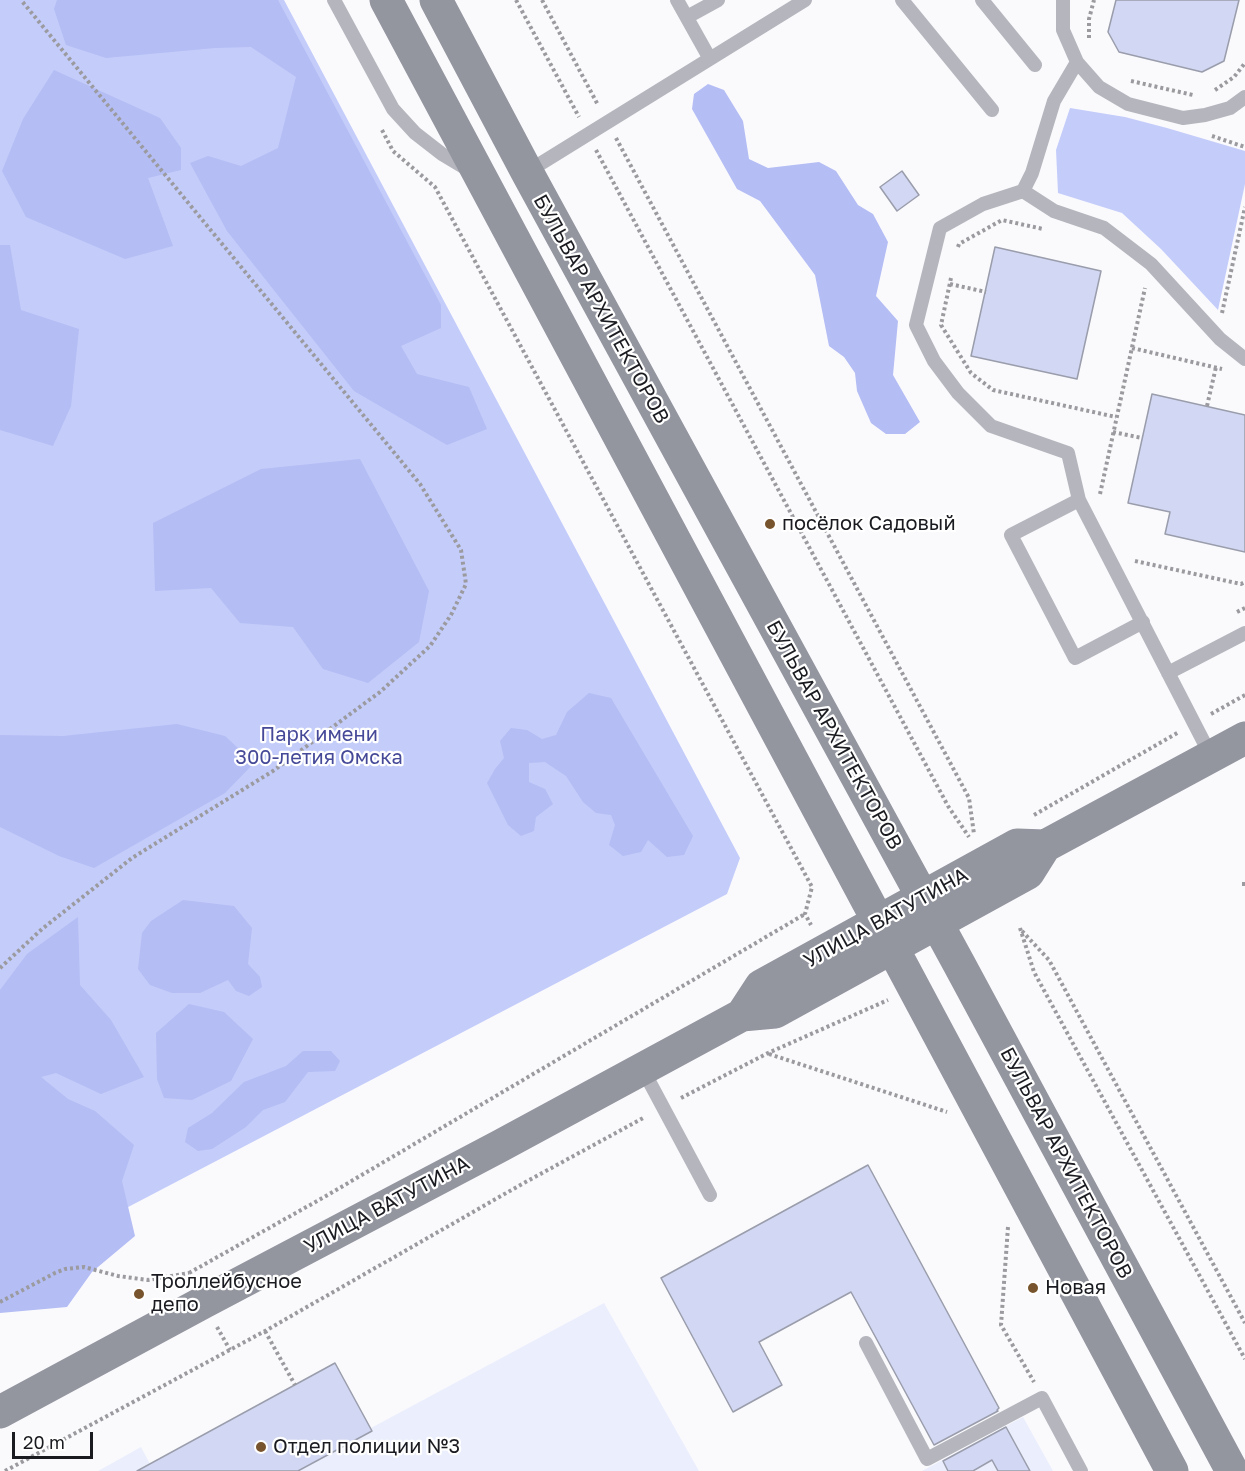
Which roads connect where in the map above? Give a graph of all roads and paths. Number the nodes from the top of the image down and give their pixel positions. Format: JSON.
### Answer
{"nodes":[{"id":1,"x":21,"y":0,"type":"edge"},
{"id":2,"x":334,"y":0,"type":"edge"},
{"id":3,"x":386,"y":0,"type":"edge"},
{"id":4,"x":436,"y":0,"type":"edge"},
{"id":5,"x":516,"y":0,"type":"edge"},
{"id":6,"x":542,"y":0,"type":"edge"},
{"id":7,"x":677,"y":0,"type":"edge"},
{"id":8,"x":718,"y":0,"type":"edge"},
{"id":9,"x":805,"y":0,"type":"edge"},
{"id":10,"x":902,"y":0,"type":"edge"},
{"id":11,"x":982,"y":0,"type":"edge"},
{"id":12,"x":1063,"y":0,"type":"edge"},
{"id":13,"x":1094,"y":0,"type":"edge"},
{"id":14,"x":687,"y":17,"type":"junction"},
{"id":15,"x":1089,"y":41,"type":"dead end"},
{"id":16,"x":710,"y":59,"type":"junction"},
{"id":17,"x":1077,"y":62,"type":"junction"},
{"id":18,"x":1245,"y":63,"type":"edge"},
{"id":19,"x":1035,"y":65,"type":"dead end"},
{"id":20,"x":1125,"y":79,"type":"dead end"},
{"id":21,"x":1206,"y":93,"type":"dead end"},
{"id":22,"x":1196,"y":95,"type":"dead end"},
{"id":23,"x":1245,"y":98,"type":"edge"},
{"id":24,"x":992,"y":110,"type":"dead end"},
{"id":25,"x":608,"y":122,"type":"junction"},
{"id":26,"x":588,"y":134,"type":"junction"},
{"id":27,"x":393,"y":151,"type":"dead end"},
{"id":28,"x":527,"y":172,"type":"junction"},
{"id":29,"x":481,"y":177,"type":"junction"},
{"id":30,"x":1023,"y":191,"type":"junction"},
{"id":31,"x":1245,"y":207,"type":"edge"},
{"id":32,"x":1002,"y":220,"type":"dead end"},
{"id":33,"x":957,"y":254,"type":"dead end"},
{"id":34,"x":1150,"y":264,"type":"junction"},
{"id":35,"x":952,"y":274,"type":"dead end"},
{"id":36,"x":950,"y":284,"type":"junction"},
{"id":37,"x":986,"y":292,"type":"dead end"},
{"id":38,"x":1221,"y":320,"type":"dead end"},
{"id":39,"x":1132,"y":348,"type":"junction"},
{"id":40,"x":1245,"y":359,"type":"edge"},
{"id":41,"x":1216,"y":367,"type":"junction"},
{"id":42,"x":1226,"y":369,"type":"dead end"},
{"id":43,"x":1207,"y":406,"type":"dead end"},
{"id":44,"x":1116,"y":417,"type":"junction"},
{"id":45,"x":1113,"y":432,"type":"junction"},
{"id":46,"x":1142,"y":438,"type":"dead end"},
{"id":47,"x":1099,"y":494,"type":"dead end"},
{"id":48,"x":1078,"y":500,"type":"junction"},
{"id":49,"x":1135,"y":561,"type":"dead end"},
{"id":50,"x":1245,"y":582,"type":"edge"},
{"id":51,"x":1143,"y":622,"type":"junction"},
{"id":52,"x":1245,"y":633,"type":"edge"},
{"id":53,"x":1168,"y":672,"type":"junction"},
{"id":54,"x":1245,"y":695,"type":"edge"},
{"id":55,"x":1195,"y":723,"type":"junction"},
{"id":56,"x":1245,"y":738,"type":"edge"},
{"id":57,"x":1211,"y":756,"type":"junction"},
{"id":58,"x":1028,"y":818,"type":"dead end"},
{"id":59,"x":929,"y":911,"type":"junction"},
{"id":60,"x":885,"y":935,"type":"junction"},
{"id":61,"x":0,"y":968,"type":"edge"},
{"id":62,"x":893,"y":998,"type":"dead end"},
{"id":63,"x":768,"y":1053,"type":"junction"},
{"id":64,"x":642,"y":1068,"type":"junction"},
{"id":65,"x":663,"y":1107,"type":"junction"},
{"id":66,"x":954,"y":1114,"type":"dead end"},
{"id":67,"x":710,"y":1195,"type":"dead end"},
{"id":68,"x":1008,"y":1218,"type":"dead end"},
{"id":69,"x":0,"y":1302,"type":"edge"},
{"id":70,"x":1245,"y":1323,"type":"edge"},
{"id":71,"x":265,"y":1331,"type":"junction"},
{"id":72,"x":866,"y":1343,"type":"dead end"},
{"id":73,"x":1245,"y":1359,"type":"edge"},
{"id":74,"x":295,"y":1385,"type":"dead end"},
{"id":75,"x":1042,"y":1398,"type":"junction"},
{"id":76,"x":0,"y":1412,"type":"edge"},
{"id":77,"x":5,"y":1471,"type":"edge"},
{"id":78,"x":1081,"y":1471,"type":"edge"},
{"id":79,"x":1172,"y":1471,"type":"edge"},
{"id":80,"x":1232,"y":1471,"type":"edge"}],
"edges":[{"from":1,"to":61,"type":"path"},
{"from":2,"to":29,"type":"lane"},
{"from":3,"to":29,"type":"main road"},
{"from":4,"to":28,"type":"main road","name":"БУЛЬВАР АРХИТЕКТОРОВ"},
{"from":5,"to":26,"type":"path"},
{"from":6,"to":25,"type":"path"},
{"from":7,"to":14,"type":"lane"},
{"from":8,"to":14,"type":"lane"},
{"from":9,"to":16,"type":"lane"},
{"from":10,"to":24,"type":"lane"},
{"from":11,"to":19,"type":"lane"},
{"from":12,"to":17,"type":"lane"},
{"from":13,"to":15,"type":"path"},
{"from":14,"to":16,"type":"lane"},
{"from":16,"to":25,"type":"lane"},
{"from":17,"to":23,"type":"lane"},
{"from":17,"to":30,"type":"lane"},
{"from":18,"to":21,"type":"path"},
{"from":20,"to":22,"type":"path"},
{"from":25,"to":26,"type":"lane"},
{"from":25,"to":26,"type":"path"},
{"from":26,"to":28,"type":"lane"},
{"from":27,"to":69,"type":"path"},
{"from":28,"to":59,"type":"main road","name":"БУЛЬВАР АРХИТЕКТОРОВ"},
{"from":29,"to":60,"type":"main road"},
{"from":30,"to":34,"type":"lane"},
{"from":30,"to":48,"type":"lane"},
{"from":31,"to":38,"type":"path"},
{"from":32,"to":33,"type":"path"},
{"from":34,"to":39,"type":"path"},
{"from":34,"to":40,"type":"lane"},
{"from":35,"to":36,"type":"path"},
{"from":36,"to":37,"type":"path"},
{"from":36,"to":44,"type":"path"},
{"from":39,"to":41,"type":"path"},
{"from":39,"to":44,"type":"path"},
{"from":41,"to":42,"type":"path"},
{"from":41,"to":43,"type":"path"},
{"from":44,"to":45,"type":"path"},
{"from":45,"to":46,"type":"path"},
{"from":45,"to":47,"type":"path"},
{"from":48,"to":51,"type":"lane"},
{"from":48,"to":51,"type":"lane"},
{"from":49,"to":50,"type":"path"},
{"from":51,"to":53,"type":"lane"},
{"from":52,"to":53,"type":"lane"},
{"from":53,"to":55,"type":"lane"},
{"from":54,"to":55,"type":"path"},
{"from":55,"to":57,"type":"lane"},
{"from":55,"to":58,"type":"path"},
{"from":56,"to":57,"type":"main road","name":"УЛИЦА ВАТУТИНА"},
{"from":57,"to":59,"type":"main road","name":"УЛИЦА ВАТУТИНА"},
{"from":59,"to":60,"type":"main road","name":"УЛИЦА ВАТУТИНА"},
{"from":59,"to":80,"type":"main road","name":"БУЛЬВАР АРХИТЕКТОРОВ"},
{"from":60,"to":64,"type":"main road","name":"УЛИЦА ВАТУТИНА"},
{"from":60,"to":79,"type":"main road"},
{"from":62,"to":63,"type":"path"},
{"from":63,"to":65,"type":"path"},
{"from":63,"to":66,"type":"path"},
{"from":64,"to":65,"type":"lane"},
{"from":64,"to":76,"type":"main road","name":"УЛИЦА ВАТУТИНА"},
{"from":65,"to":67,"type":"lane"},
{"from":65,"to":71,"type":"path"},
{"from":68,"to":75,"type":"path"},
{"from":70,"to":73,"type":"path"},
{"from":71,"to":74,"type":"path"},
{"from":71,"to":77,"type":"path"},
{"from":72,"to":75,"type":"lane"},
{"from":75,"to":78,"type":"lane"}]}
